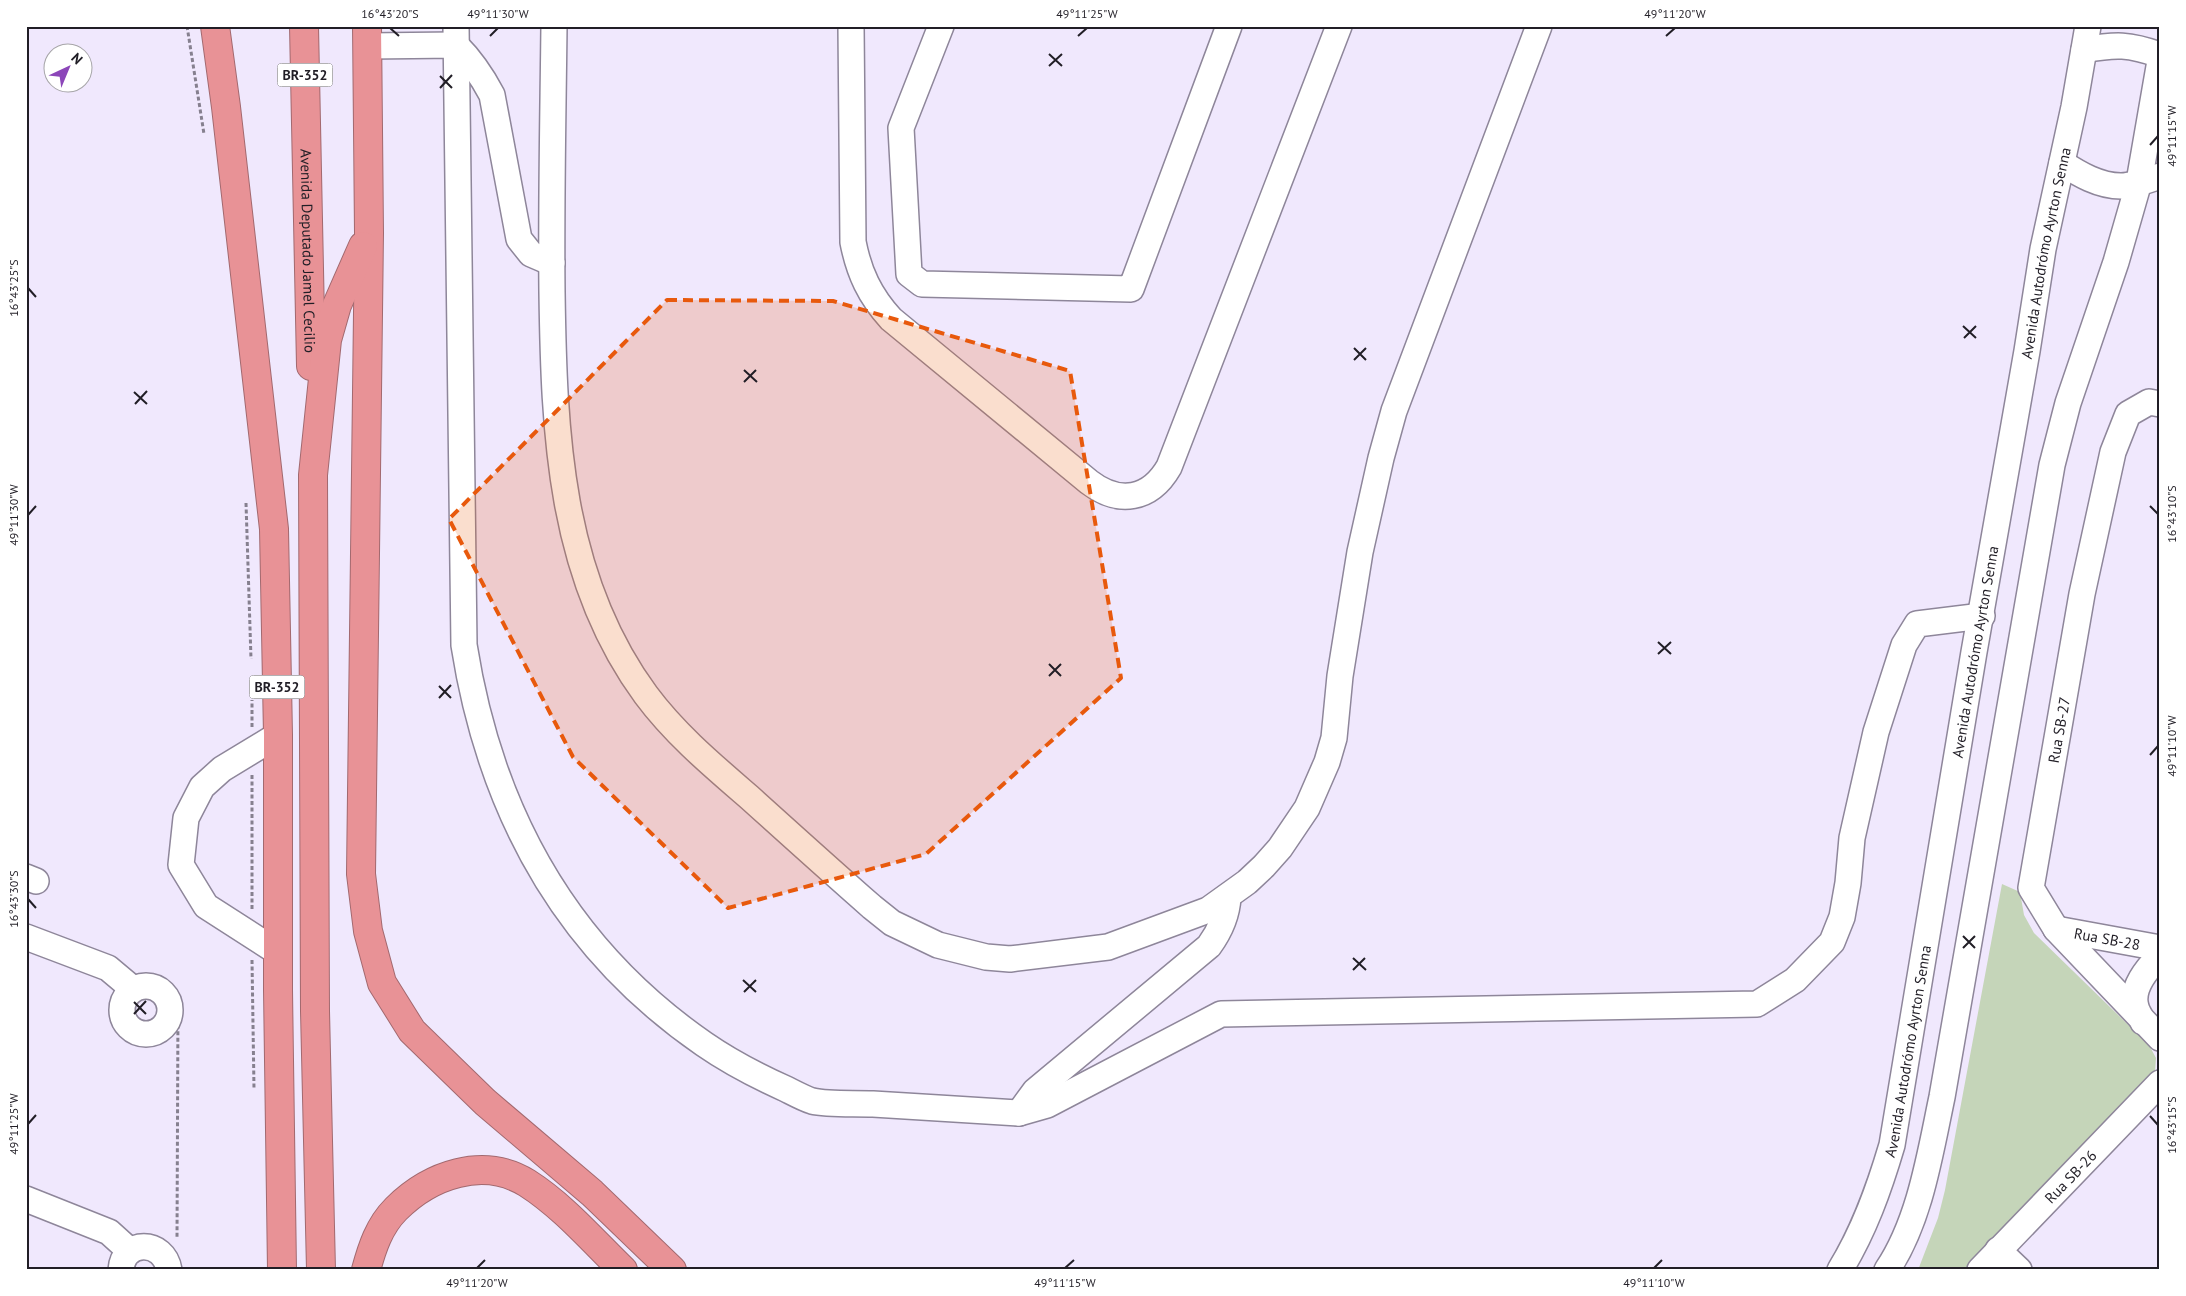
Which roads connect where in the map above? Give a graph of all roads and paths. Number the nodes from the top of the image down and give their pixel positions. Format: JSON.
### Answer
{"nodes":[{"id":1,"x":187,"y":26,"type":"edge"},
{"id":2,"x":215,"y":26,"type":"edge"},
{"id":3,"x":304,"y":26,"type":"edge"},
{"id":4,"x":554,"y":26,"type":"edge"},
{"id":5,"x":851,"y":26,"type":"edge"},
{"id":6,"x":941,"y":26,"type":"edge"},
{"id":7,"x":1229,"y":26,"type":"edge"},
{"id":8,"x":1339,"y":26,"type":"edge"},
{"id":9,"x":1539,"y":26,"type":"edge"},
{"id":10,"x":2088,"y":26,"type":"edge"},
{"id":11,"x":368,"y":36,"type":"edge"},
{"id":12,"x":456,"y":36,"type":"edge"},
{"id":13,"x":2084,"y":50,"type":"junction"},
{"id":14,"x":2160,"y":55,"type":"edge"},
{"id":15,"x":2160,"y":61,"type":"edge"},
{"id":16,"x":205,"y":144,"type":"dead end"},
{"id":17,"x":2062,"y":163,"type":"junction"},
{"id":18,"x":2149,"y":179,"type":"edge"},
{"id":19,"x":369,"y":233,"type":"junction"},
{"id":20,"x":552,"y":263,"type":"junction"},
{"id":21,"x":2160,"y":404,"type":"edge"},
{"id":22,"x":313,"y":475,"type":"junction"},
{"id":23,"x":246,"y":496,"type":"dead end"},
{"id":24,"x":1982,"y":616,"type":"junction"},
{"id":25,"x":252,"y":664,"type":"dead end"},
{"id":26,"x":252,"y":693,"type":"dead end"},
{"id":27,"x":278,"y":735,"type":"junction"},
{"id":28,"x":252,"y":750,"type":"junction"},
{"id":29,"x":1228,"y":896,"type":"junction"},
{"id":30,"x":2056,"y":929,"type":"junction"},
{"id":31,"x":252,"y":936,"type":"junction"},
{"id":32,"x":26,"y":937,"type":"edge"},
{"id":33,"x":2160,"y":948,"type":"edge"},
{"id":34,"x":279,"y":953,"type":"junction"},
{"id":35,"x":2160,"y":955,"type":"edge"},
{"id":36,"x":133,"y":989,"type":"junction"},
{"id":37,"x":167,"y":997,"type":"junction"},
{"id":38,"x":2151,"y":1030,"type":"edge"},
{"id":39,"x":2160,"y":1083,"type":"edge"},
{"id":40,"x":254,"y":1097,"type":"dead end"},
{"id":41,"x":1019,"y":1113,"type":"junction"},
{"id":42,"x":26,"y":1199,"type":"edge"},
{"id":43,"x":176,"y":1241,"type":"dead end"},
{"id":44,"x":1998,"y":1250,"type":"junction"},
{"id":45,"x":126,"y":1260,"type":"edge"},
{"id":46,"x":169,"y":1270,"type":"edge"},
{"id":47,"x":282,"y":1270,"type":"edge"},
{"id":48,"x":320,"y":1270,"type":"edge"},
{"id":49,"x":366,"y":1270,"type":"edge"},
{"id":50,"x":623,"y":1270,"type":"edge"},
{"id":51,"x":672,"y":1270,"type":"edge"},
{"id":52,"x":1840,"y":1270,"type":"edge"},
{"id":53,"x":1887,"y":1270,"type":"edge"},
{"id":54,"x":1980,"y":1270,"type":"edge"},
{"id":55,"x":2019,"y":1270,"type":"edge"}],
"edges":[{"from":1,"to":16,"type":"path"},
{"from":2,"to":27,"type":"highway","number":"BR-352"},
{"from":3,"to":22,"type":"highway","name":"Avenida Deputado Jamel Cecilio","number":"BR-352"},
{"from":4,"to":20,"type":"street"},
{"from":5,"to":8,"type":"street"},
{"from":6,"to":7,"type":"street"},
{"from":9,"to":29,"type":"street"},
{"from":10,"to":13,"type":"street","name":"Avenida Autodrómo Ayrton Senna"},
{"from":11,"to":12,"type":"street"},
{"from":11,"to":19,"type":"highway"},
{"from":12,"to":20,"type":"street"},
{"from":12,"to":41,"type":"street"},
{"from":13,"to":14,"type":"street"},
{"from":13,"to":17,"type":"street","name":"Avenida Autodrómo Ayrton Senna"},
{"from":15,"to":18,"type":"street"},
{"from":17,"to":18,"type":"street"},
{"from":17,"to":24,"type":"street","name":"Avenida Autodrómo Ayrton Senna"},
{"from":18,"to":53,"type":"street"},
{"from":19,"to":22,"type":"highway"},
{"from":19,"to":51,"type":"highway"},
{"from":20,"to":29,"type":"street"},
{"from":21,"to":30,"type":"street","name":"Rua SB-27"},
{"from":22,"to":48,"type":"highway","number":"BR-352"},
{"from":23,"to":25,"type":"path"},
{"from":24,"to":41,"type":"street"},
{"from":24,"to":52,"type":"street","name":"Avenida Autodrómo Ayrton Senna"},
{"from":26,"to":28,"type":"path"},
{"from":27,"to":28,"type":"street"},
{"from":27,"to":34,"type":"highway","number":"BR-352"},
{"from":28,"to":31,"type":"path"},
{"from":28,"to":31,"type":"street"},
{"from":29,"to":41,"type":"street"},
{"from":30,"to":33,"type":"street","name":"Rua SB-28"},
{"from":30,"to":38,"type":"street","name":"Rua SB-27"},
{"from":31,"to":34,"type":"street"},
{"from":31,"to":40,"type":"path"},
{"from":32,"to":36,"type":"street"},
{"from":34,"to":47,"type":"highway","number":"BR-352"},
{"from":35,"to":38,"type":"street","name":"Rua SB-28"},
{"from":36,"to":37,"type":"street"},
{"from":36,"to":37,"type":"street"},
{"from":37,"to":43,"type":"path"},
{"from":39,"to":44,"type":"street","name":"Rua SB-26"},
{"from":42,"to":45,"type":"street"},
{"from":44,"to":54,"type":"street","name":"Rua SB-26"},
{"from":44,"to":55,"type":"street"},
{"from":45,"to":46,"type":"street"},
{"from":49,"to":50,"type":"highway"}]}
